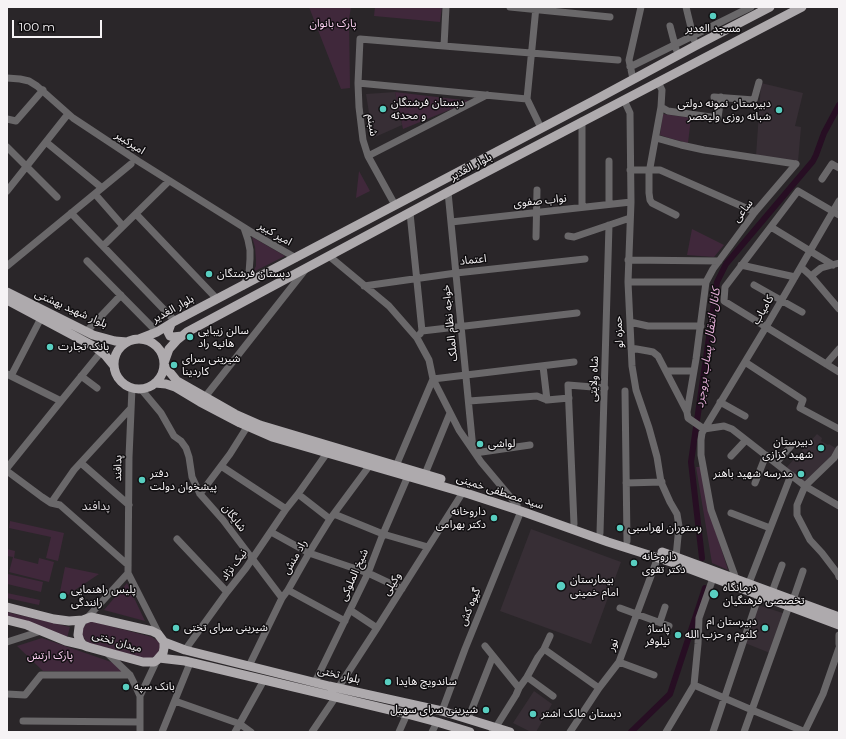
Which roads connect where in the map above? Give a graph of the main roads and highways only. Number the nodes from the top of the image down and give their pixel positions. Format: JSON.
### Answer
{"nodes":[{"id":1,"x":770,"y":7,"type":"edge"},
{"id":2,"x":802,"y":7,"type":"edge"},
{"id":3,"x":609,"y":92,"type":"junction"},
{"id":4,"x":595,"y":100,"type":"junction"},
{"id":5,"x":615,"y":105,"type":"junction"},
{"id":6,"x":602,"y":111,"type":"junction"},
{"id":7,"x":7,"y":292,"type":"edge"},
{"id":8,"x":7,"y":300,"type":"edge"},
{"id":9,"x":173,"y":322,"type":"junction"},
{"id":10,"x":182,"y":336,"type":"junction"},
{"id":11,"x":139,"y":339,"type":"junction"},
{"id":12,"x":127,"y":342,"type":"junction"},
{"id":13,"x":164,"y":364,"type":"junction"},
{"id":14,"x":114,"y":366,"type":"junction"},
{"id":15,"x":155,"y":383,"type":"junction"},
{"id":16,"x":519,"y":508,"type":"junction"},
{"id":17,"x":725,"y":578,"type":"junction"},
{"id":18,"x":791,"y":603,"type":"junction"},
{"id":19,"x":7,"y":607,"type":"edge"},
{"id":20,"x":839,"y":618,"type":"edge"},
{"id":21,"x":85,"y":619,"type":"junction"},
{"id":22,"x":7,"y":620,"type":"edge"},
{"id":23,"x":162,"y":640,"type":"junction"},
{"id":24,"x":83,"y":645,"type":"junction"},
{"id":25,"x":158,"y":659,"type":"junction"},
{"id":26,"x":315,"y":682,"type":"junction"},
{"id":27,"x":311,"y":692,"type":"junction"},
{"id":28,"x":458,"y":730,"type":"edge"},
{"id":29,"x":494,"y":730,"type":"edge"},
{"id":30,"x":470,"y":732,"type":"edge"},
{"id":31,"x":510,"y":732,"type":"edge"}],
"edges":[{"from":1,"to":3,"type":"main road","name":"بلوار الغدیر"},
{"from":2,"to":5,"type":"main road","name":"بلوار الغدیر"},
{"from":3,"to":4,"type":"main road","name":"بلوار الغدیر"},
{"from":3,"to":5,"type":"main road"},
{"from":4,"to":6,"type":"main road"},
{"from":4,"to":9,"type":"main road","name":"بلوار الغدیر"},
{"from":5,"to":6,"type":"main road","name":"بلوار الغدیر"},
{"from":6,"to":10,"type":"main road","name":"بلوار الغدیر"},
{"from":7,"to":12,"type":"main road","name":"بلوار شهید بهشتی"},
{"from":8,"to":14,"type":"main road","name":"بلوار شهید بهشتی"},
{"from":9,"to":10,"type":"main road"},
{"from":9,"to":11,"type":"main road","name":"بلوار الغدیر"},
{"from":10,"to":13,"type":"main road","name":"بلوار الغدیر"},
{"from":11,"to":12,"type":"main road"},
{"from":11,"to":13,"type":"main road"},
{"from":12,"to":14,"type":"main road"},
{"from":13,"to":15,"type":"main road"},
{"from":13,"to":16,"type":"main road","name":"سید مصطفی خمینی"},
{"from":14,"to":15,"type":"main road"},
{"from":15,"to":16,"type":"main road","name":"سید مصطفی خمینی"},
{"from":16,"to":17,"type":"main road","name":"سید مصطفی خمینی"},
{"from":16,"to":17,"type":"main road","name":"سید مصطفی خمینی"},
{"from":17,"to":18,"type":"main road","name":"سید مصطفی خمینی"},
{"from":17,"to":18,"type":"main road","name":"سید مصطفی خمینی"},
{"from":18,"to":20,"type":"main road","name":"سید مصطفی خمینی"},
{"from":19,"to":21,"type":"main road"},
{"from":21,"to":23,"type":"main road","name":"میدان تختی"},
{"from":21,"to":24,"type":"main road","name":"میدان تختی"},
{"from":22,"to":24,"type":"main road"},
{"from":23,"to":25,"type":"main road"},
{"from":23,"to":26,"type":"main road","name":"بلوار تختی"},
{"from":24,"to":25,"type":"main road","name":"میدان تختی"},
{"from":25,"to":27,"type":"main road","name":"بلوار تختی"},
{"from":26,"to":27,"type":"main road"},
{"from":26,"to":29,"type":"main road","name":"بلوار تختی"},
{"from":27,"to":28,"type":"main road","name":"بلوار تختی"},
{"from":28,"to":30,"type":"main road","name":"بلوار تختی"},
{"from":29,"to":31,"type":"main road","name":"بلوار تختی"}]}
